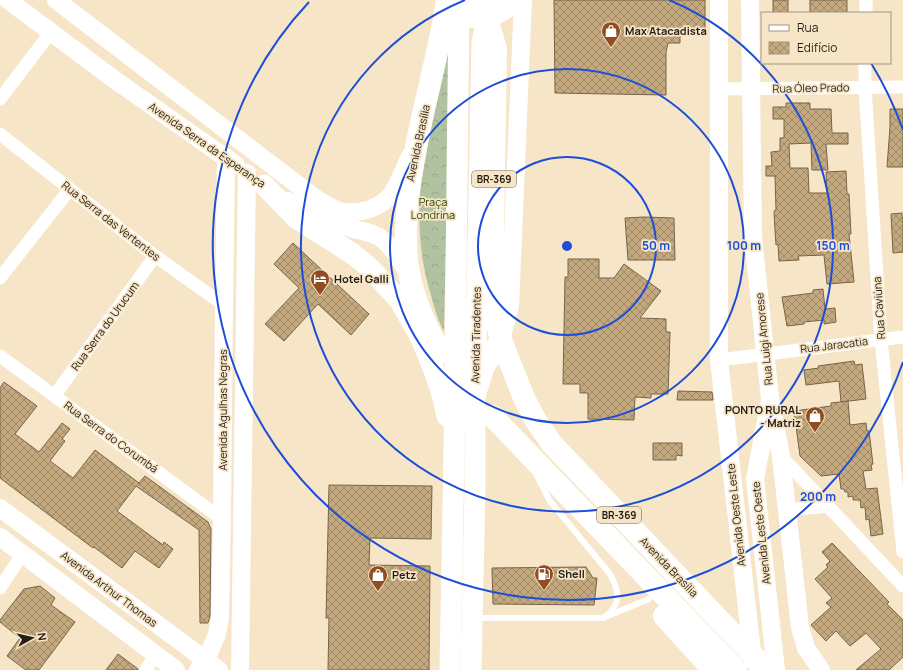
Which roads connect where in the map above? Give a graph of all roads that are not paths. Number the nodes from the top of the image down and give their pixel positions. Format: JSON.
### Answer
{"nodes":[{"id":1,"x":8,"y":0,"type":"edge"},
{"id":2,"x":56,"y":0,"type":"edge"},
{"id":3,"x":447,"y":0,"type":"edge"},
{"id":4,"x":459,"y":0,"type":"edge"},
{"id":5,"x":467,"y":0,"type":"edge"},
{"id":6,"x":512,"y":0,"type":"edge"},
{"id":7,"x":522,"y":0,"type":"edge"},
{"id":8,"x":719,"y":0,"type":"edge"},
{"id":9,"x":750,"y":0,"type":"edge"},
{"id":10,"x":866,"y":0,"type":"edge"},
{"id":11,"x":487,"y":9,"type":"edge"},
{"id":12,"x":866,"y":12,"type":"edge"},
{"id":13,"x":51,"y":32,"type":"junction"},
{"id":14,"x":865,"y":64,"type":"edge"},
{"id":15,"x":865,"y":87,"type":"junction"},
{"id":16,"x":903,"y":87,"type":"edge"},
{"id":17,"x":751,"y":88,"type":"junction"},
{"id":18,"x":719,"y":89,"type":"junction"},
{"id":19,"x":0,"y":99,"type":"edge"},
{"id":20,"x":0,"y":134,"type":"edge"},
{"id":21,"x":417,"y":140,"type":"junction"},
{"id":22,"x":226,"y":157,"type":"junction"},
{"id":23,"x":247,"y":173,"type":"junction"},
{"id":24,"x":264,"y":185,"type":"junction"},
{"id":25,"x":70,"y":189,"type":"junction"},
{"id":26,"x":155,"y":256,"type":"junction"},
{"id":27,"x":409,"y":274,"type":"junction"},
{"id":28,"x":0,"y":278,"type":"edge"},
{"id":29,"x":224,"y":305,"type":"junction"},
{"id":30,"x":903,"y":337,"type":"edge"},
{"id":31,"x":501,"y":340,"type":"junction"},
{"id":32,"x":881,"y":340,"type":"junction"},
{"id":33,"x":441,"y":353,"type":"dead end"},
{"id":34,"x":766,"y":354,"type":"junction"},
{"id":35,"x":0,"y":356,"type":"edge"},
{"id":36,"x":720,"y":360,"type":"junction"},
{"id":37,"x":223,"y":390,"type":"junction"},
{"id":38,"x":244,"y":390,"type":"junction"},
{"id":39,"x":475,"y":394,"type":"junction"},
{"id":40,"x":54,"y":395,"type":"junction"},
{"id":41,"x":770,"y":398,"type":"junction"},
{"id":42,"x":492,"y":416,"type":"dead end"},
{"id":43,"x":454,"y":448,"type":"junction"},
{"id":44,"x":525,"y":451,"type":"junction"},
{"id":45,"x":781,"y":456,"type":"junction"},
{"id":46,"x":475,"y":487,"type":"junction"},
{"id":47,"x":579,"y":506,"type":"junction"},
{"id":48,"x":828,"y":506,"type":"junction"},
{"id":49,"x":0,"y":508,"type":"edge"},
{"id":50,"x":787,"y":510,"type":"junction"},
{"id":51,"x":222,"y":519,"type":"junction"},
{"id":52,"x":0,"y":537,"type":"edge"},
{"id":53,"x":762,"y":544,"type":"junction"},
{"id":54,"x":903,"y":552,"type":"edge"},
{"id":55,"x":23,"y":553,"type":"junction"},
{"id":56,"x":903,"y":586,"type":"edge"},
{"id":57,"x":0,"y":588,"type":"edge"},
{"id":58,"x":649,"y":599,"type":"junction"},
{"id":59,"x":472,"y":618,"type":"junction"},
{"id":60,"x":603,"y":618,"type":"junction"},
{"id":61,"x":156,"y":654,"type":"junction"},
{"id":62,"x":207,"y":667,"type":"edge"},
{"id":63,"x":146,"y":670,"type":"edge"},
{"id":64,"x":176,"y":670,"type":"edge"},
{"id":65,"x":240,"y":670,"type":"edge"},
{"id":66,"x":450,"y":670,"type":"edge"},
{"id":67,"x":471,"y":670,"type":"edge"},
{"id":68,"x":713,"y":670,"type":"edge"},
{"id":69,"x":736,"y":670,"type":"edge"},
{"id":70,"x":754,"y":670,"type":"edge"},
{"id":71,"x":767,"y":670,"type":"edge"},
{"id":72,"x":776,"y":670,"type":"edge"},
{"id":73,"x":821,"y":670,"type":"edge"}],
"edges":[{"from":1,"to":13,"type":"street","name":"Avenida Serra da Esperança"},
{"from":2,"to":21,"type":"street","name":"Avenida Serra da Esperança"},
{"from":3,"to":21,"type":"highway","name":"Avenida Brasília"},
{"from":4,"to":43,"type":"main road","name":"Avenida Tiradentes"},
{"from":5,"to":11,"type":"highway"},
{"from":6,"to":11,"type":"highway"},
{"from":7,"to":31,"type":"street"},
{"from":8,"to":18,"type":"street"},
{"from":9,"to":17,"type":"street","name":"Rua Luigi Amorese"},
{"from":10,"to":12,"type":"street"},
{"from":11,"to":31,"type":"highway","number":"BR-369"},
{"from":11,"to":39,"type":"main road","name":"Avenida Tiradentes"},
{"from":13,"to":19,"type":"street"},
{"from":13,"to":22,"type":"street","name":"Avenida Serra da Esperança"},
{"from":14,"to":15,"type":"street","name":"Rua Caviúna"},
{"from":15,"to":16,"type":"street","name":"Rua Óleo Prado"},
{"from":15,"to":17,"type":"street","name":"Rua Óleo Prado"},
{"from":15,"to":32,"type":"street","name":"Rua Caviúna"},
{"from":17,"to":18,"type":"street","name":"Rua Óleo Prado"},
{"from":17,"to":34,"type":"street","name":"Rua Luigi Amorese"},
{"from":18,"to":36,"type":"street"},
{"from":20,"to":25,"type":"street","name":"Rua Serra das Vertentes"},
{"from":21,"to":27,"type":"highway","name":"Avenida Brasília"},
{"from":22,"to":23,"type":"street","name":"Avenida Serra da Esperança"},
{"from":22,"to":29,"type":"street","name":"Avenida Agulhas Negras"},
{"from":23,"to":24,"type":"street","name":"Avenida Serra da Esperança"},
{"from":23,"to":38,"type":"street","name":"Avenida Agulhas Negras"},
{"from":24,"to":27,"type":"street","name":"Avenida Serra da Esperança"},
{"from":24,"to":43,"type":"main road"},
{"from":25,"to":26,"type":"street","name":"Rua Serra das Vertentes"},
{"from":25,"to":28,"type":"street"},
{"from":26,"to":29,"type":"street","name":"Rua Serra das Vertentes"},
{"from":26,"to":40,"type":"street","name":"Rua Serra do Urucum"},
{"from":27,"to":33,"type":"highway","name":"Avenida Brasília"},
{"from":29,"to":37,"type":"street","name":"Avenida Agulhas Negras"},
{"from":30,"to":32,"type":"street","name":"Rua Jaracatia"},
{"from":31,"to":39,"type":"highway"},
{"from":31,"to":71,"type":"highway","name":"Avenida Brasília","number":"BR-369"},
{"from":32,"to":34,"type":"street","name":"Rua Jaracatia"},
{"from":32,"to":54,"type":"street","name":"Rua Caviúna"},
{"from":34,"to":36,"type":"street","name":"Rua Jaracatia"},
{"from":34,"to":41,"type":"street","name":"Rua Luigi Amorese"},
{"from":35,"to":40,"type":"street","name":"Rua Serra do Corumbá"},
{"from":36,"to":70,"type":"street","name":"Avenida Oeste Leste"},
{"from":37,"to":38,"type":"street"},
{"from":37,"to":51,"type":"street","name":"Avenida Agulhas Negras"},
{"from":38,"to":65,"type":"street","name":"Avenida Agulhas Negras"},
{"from":39,"to":46,"type":"main road","name":"Avenida Tiradentes"},
{"from":40,"to":51,"type":"street","name":"Rua Serra do Corumbá"},
{"from":41,"to":45,"type":"street","name":"Rua Luigi Amorese"},
{"from":41,"to":53,"type":"street","name":"Avenida Leste Oeste"},
{"from":42,"to":44,"type":"highway","name":"Avenida Brasília","number":"BR-369"},
{"from":43,"to":46,"type":"main road"},
{"from":43,"to":66,"type":"main road","name":"Avenida Tiradentes"},
{"from":44,"to":47,"type":"highway","name":"Avenida Brasília","number":"BR-369"},
{"from":44,"to":60,"type":"lane"},
{"from":45,"to":48,"type":"street"},
{"from":45,"to":50,"type":"street","name":"Rua Luigi Amorese"},
{"from":46,"to":59,"type":"main road","name":"Avenida Tiradentes"},
{"from":47,"to":58,"type":"highway"},
{"from":47,"to":69,"type":"highway","name":"Avenida Brasília","number":"BR-369"},
{"from":48,"to":50,"type":"street"},
{"from":48,"to":56,"type":"street"},
{"from":49,"to":62,"type":"street","name":"Avenida Arthur Thomas"},
{"from":50,"to":53,"type":"street"},
{"from":50,"to":73,"type":"street","name":"Rua Luigi Amorese"},
{"from":51,"to":62,"type":"street","name":"Avenida Agulhas Negras"},
{"from":52,"to":55,"type":"street"},
{"from":53,"to":72,"type":"street","name":"Avenida Leste Oeste"},
{"from":55,"to":57,"type":"street"},
{"from":55,"to":61,"type":"street"},
{"from":58,"to":60,"type":"lane"},
{"from":58,"to":68,"type":"highway"},
{"from":59,"to":60,"type":"lane"},
{"from":59,"to":67,"type":"main road","name":"Avenida Tiradentes"},
{"from":61,"to":63,"type":"street"},
{"from":61,"to":64,"type":"street"}]}
